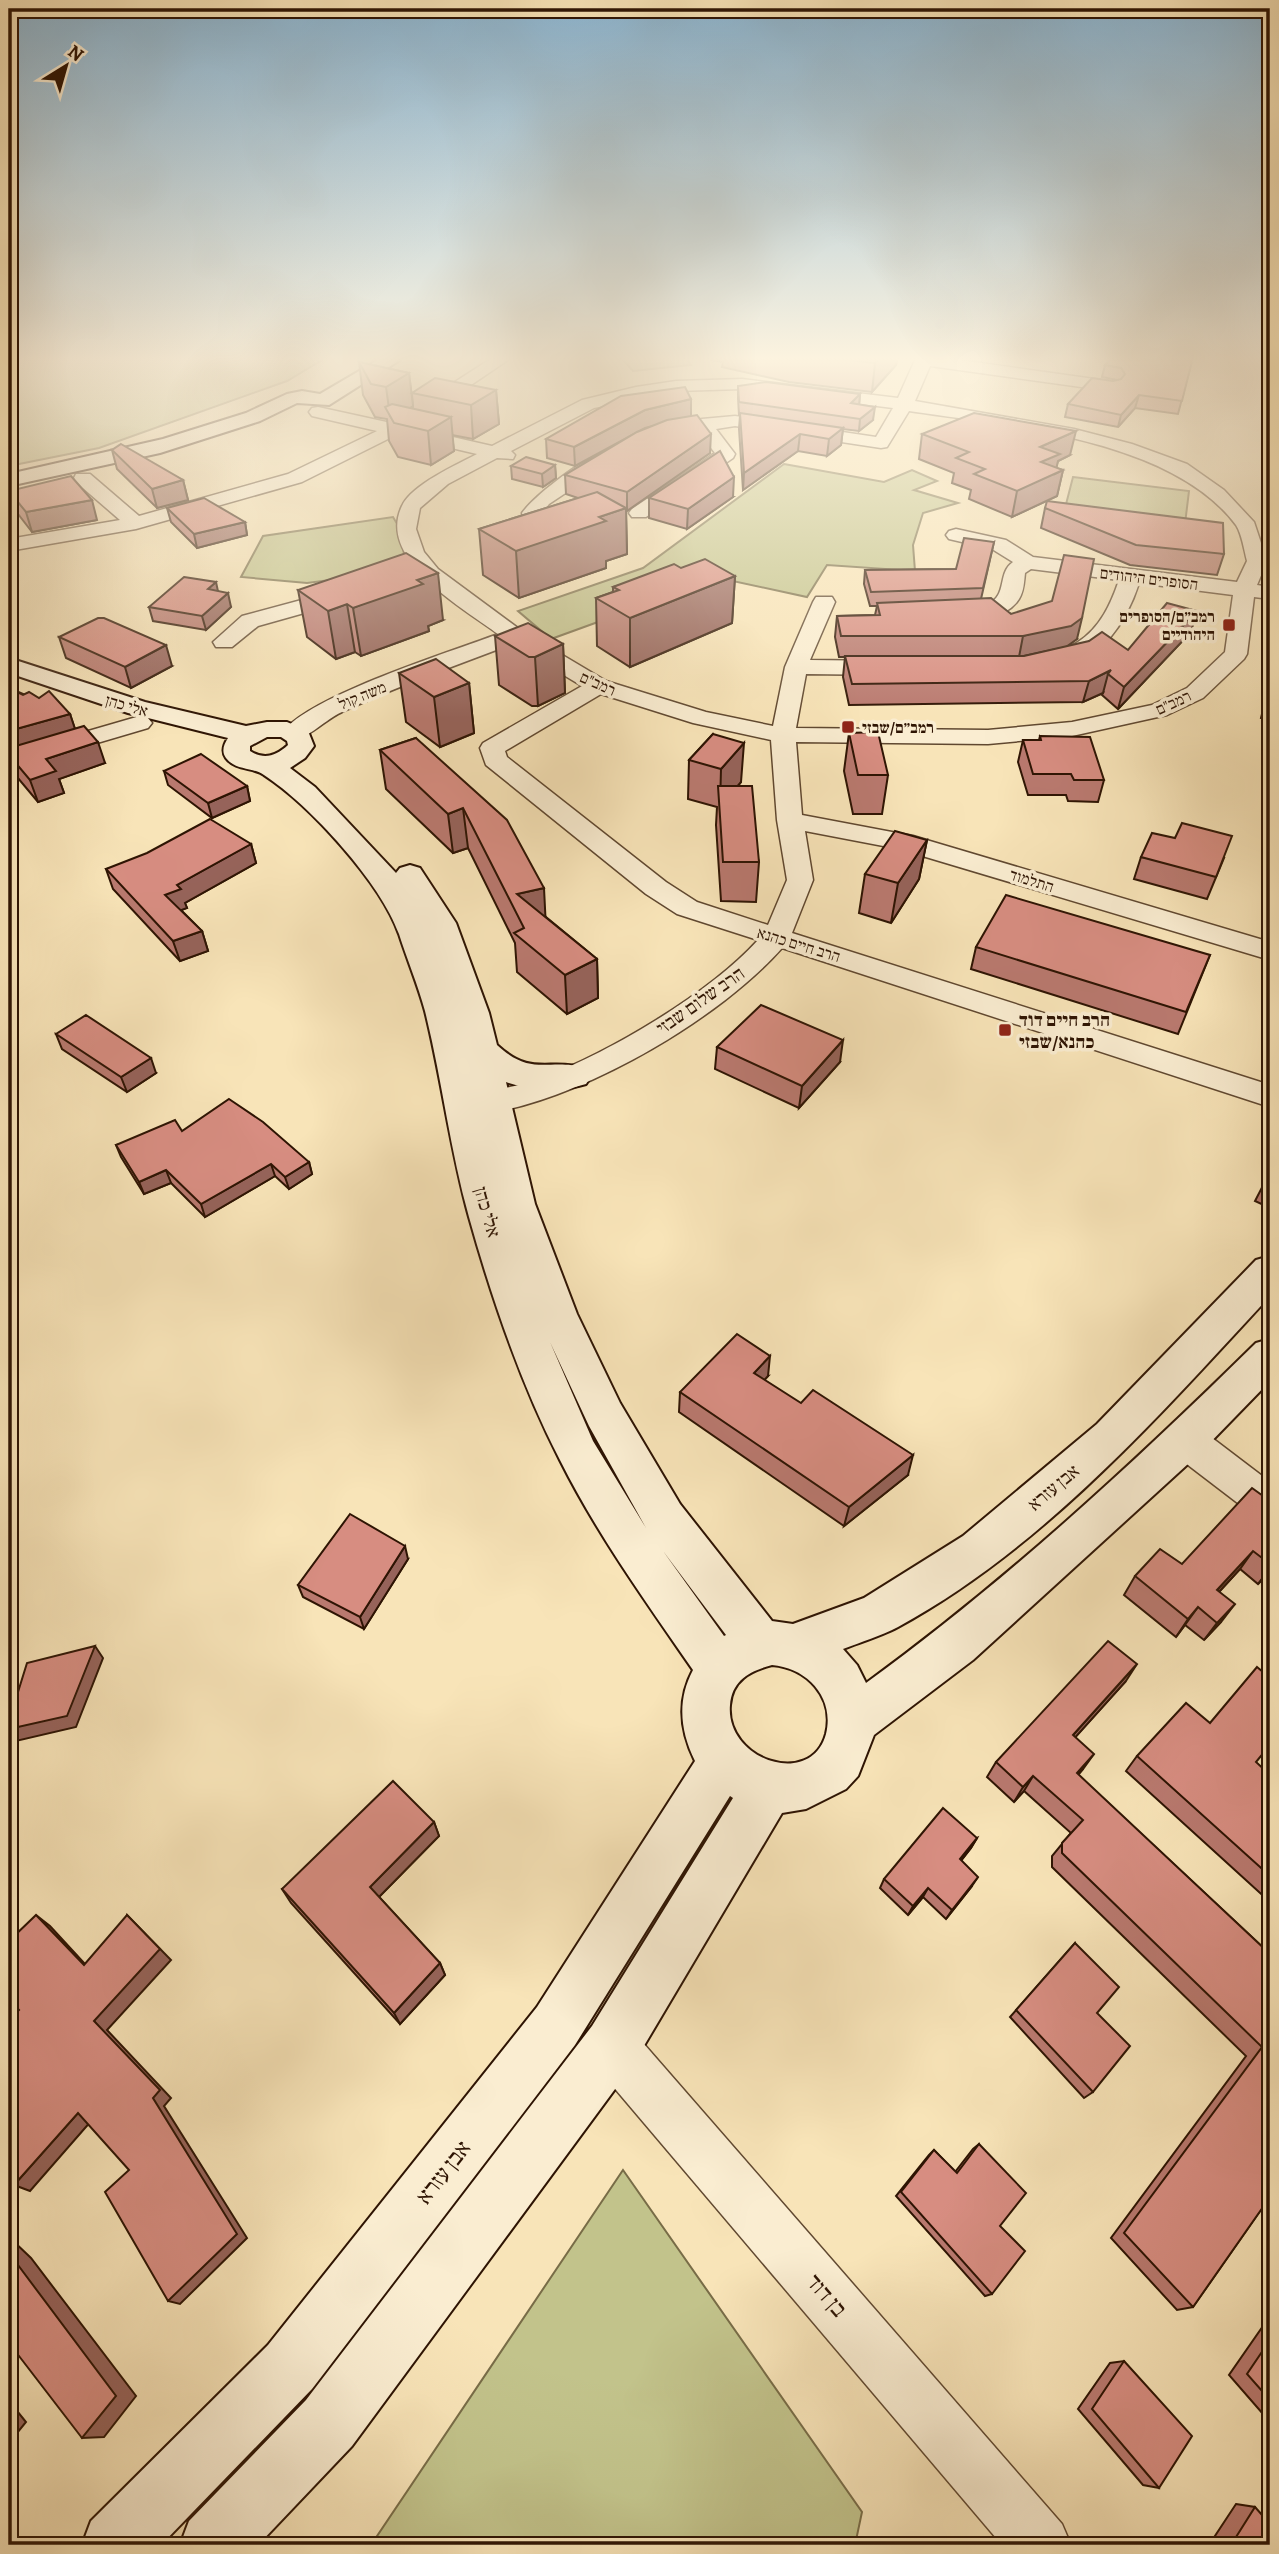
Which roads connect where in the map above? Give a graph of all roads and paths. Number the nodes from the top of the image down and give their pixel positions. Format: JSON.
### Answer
{"nodes":[{"id":1,"x":77,"y":479,"type":"edge"},
{"id":2,"x":84,"y":479,"type":"edge"},
{"id":3,"x":291,"y":479,"type":"edge"},
{"id":4,"x":443,"y":479,"type":"edge"},
{"id":5,"x":571,"y":479,"type":"edge"},
{"id":6,"x":689,"y":479,"type":"edge"},
{"id":7,"x":1196,"y":479,"type":"edge"},
{"id":8,"x":9,"y":492,"type":"edge"},
{"id":9,"x":639,"y":513,"type":"dead end"},
{"id":10,"x":136,"y":523,"type":"junction"},
{"id":11,"x":956,"y":536,"type":"dead end"},
{"id":12,"x":545,"y":541,"type":"edge"},
{"id":13,"x":9,"y":545,"type":"edge"},
{"id":14,"x":1027,"y":562,"type":"junction"},
{"id":15,"x":431,"y":573,"type":"junction"},
{"id":16,"x":1130,"y":577,"type":"junction"},
{"id":17,"x":404,"y":580,"type":"edge"},
{"id":18,"x":364,"y":590,"type":"edge"},
{"id":19,"x":1244,"y":590,"type":"junction"},
{"id":20,"x":1270,"y":593,"type":"edge"},
{"id":21,"x":937,"y":614,"type":"edge"},
{"id":22,"x":843,"y":616,"type":"edge"},
{"id":23,"x":514,"y":636,"type":"junction"},
{"id":24,"x":224,"y":642,"type":"dead end"},
{"id":25,"x":1038,"y":662,"type":"edge"},
{"id":26,"x":9,"y":665,"type":"edge"},
{"id":27,"x":796,"y":667,"type":"junction"},
{"id":28,"x":919,"y":669,"type":"edge"},
{"id":29,"x":9,"y":681,"type":"edge"},
{"id":30,"x":598,"y":686,"type":"junction"},
{"id":31,"x":140,"y":723,"type":"junction"},
{"id":32,"x":783,"y":735,"type":"junction"},
{"id":33,"x":242,"y":742,"type":"junction"},
{"id":34,"x":286,"y":751,"type":"junction"},
{"id":35,"x":9,"y":762,"type":"edge"},
{"id":36,"x":790,"y":820,"type":"junction"},
{"id":37,"x":777,"y":936,"type":"junction"},
{"id":38,"x":1270,"y":951,"type":"edge"},
{"id":39,"x":481,"y":1049,"type":"junction"},
{"id":40,"x":574,"y":1076,"type":"junction"},
{"id":41,"x":1270,"y":1096,"type":"edge"},
{"id":42,"x":477,"y":1105,"type":"junction"},
{"id":43,"x":1270,"y":1271,"type":"edge"},
{"id":44,"x":1270,"y":1355,"type":"edge"},
{"id":45,"x":1185,"y":1440,"type":"junction"},
{"id":46,"x":1270,"y":1505,"type":"edge"},
{"id":47,"x":777,"y":1645,"type":"junction"},
{"id":48,"x":719,"y":1668,"type":"junction"},
{"id":49,"x":853,"y":1721,"type":"junction"},
{"id":50,"x":746,"y":1774,"type":"junction"},
{"id":51,"x":612,"y":2046,"type":"junction"},
{"id":52,"x":115,"y":2545,"type":"edge"},
{"id":53,"x":213,"y":2545,"type":"edge"},
{"id":54,"x":1041,"y":2545,"type":"edge"}],
"edges":[{"from":1,"to":8,"type":"street"},
{"from":2,"to":10,"type":"street"},
{"from":3,"to":10,"type":"street"},
{"from":4,"to":15,"type":"street","name":"רמב\"ם"},
{"from":5,"to":12,"type":"street"},
{"from":6,"to":9,"type":"street"},
{"from":7,"to":19,"type":"street","name":"רמב\"ם"},
{"from":10,"to":13,"type":"street"},
{"from":11,"to":14,"type":"street","name":"הסופרים היהודים"},
{"from":14,"to":16,"type":"street","name":"הסופרים היהודים"},
{"from":14,"to":21,"type":"street"},
{"from":15,"to":17,"type":"street"},
{"from":15,"to":23,"type":"street","name":"רמב\"ם"},
{"from":16,"to":19,"type":"street","name":"הסופרים היהודים"},
{"from":16,"to":25,"type":"street"},
{"from":18,"to":24,"type":"street"},
{"from":19,"to":20,"type":"street","name":"הסופרים היהודים"},
{"from":19,"to":32,"type":"street","name":"רמב\"ם"},
{"from":22,"to":27,"type":"street","name":"הרב שלום שבזי"},
{"from":23,"to":30,"type":"street","name":"רמב\"ם"},
{"from":23,"to":34,"type":"street","name":"משה קול"},
{"from":26,"to":33,"type":"street","name":"אלי כהן"},
{"from":27,"to":28,"type":"street"},
{"from":27,"to":32,"type":"street","name":"הרב שלום שבזי"},
{"from":29,"to":31,"type":"street","name":"אלי כהן"},
{"from":30,"to":32,"type":"street","name":"רמב\"ם"},
{"from":30,"to":37,"type":"street","name":"הרב חיים כהנא"},
{"from":31,"to":33,"type":"street","name":"אלי כהן"},
{"from":31,"to":35,"type":"street"},
{"from":32,"to":36,"type":"street","name":"הרב שלום שבזי"},
{"from":33,"to":34,"type":"street"},
{"from":33,"to":34,"type":"street"},
{"from":34,"to":39,"type":"street","name":"אלי כהן"},
{"from":34,"to":42,"type":"street","name":"אלי כהן"},
{"from":36,"to":37,"type":"street","name":"הרב שלום שבזי"},
{"from":36,"to":38,"type":"street","name":"התלמוד"},
{"from":37,"to":40,"type":"street","name":"הרב שלום שבזי"},
{"from":37,"to":41,"type":"street","name":"הרב חיים כהנא"},
{"from":39,"to":40,"type":"street"},
{"from":39,"to":42,"type":"street","name":"אלי כהן"},
{"from":40,"to":42,"type":"street","name":"הרב שלום שבזי"},
{"from":42,"to":47,"type":"street","name":"אלי כהן"},
{"from":42,"to":48,"type":"street","name":"אלי כהן"},
{"from":43,"to":47,"type":"street","name":"אבן עזרא"},
{"from":44,"to":45,"type":"street"},
{"from":45,"to":46,"type":"street"},
{"from":45,"to":49,"type":"street"},
{"from":47,"to":48,"type":"street"},
{"from":47,"to":49,"type":"street"},
{"from":48,"to":50,"type":"street"},
{"from":49,"to":50,"type":"street"},
{"from":50,"to":51,"type":"street"},
{"from":50,"to":52,"type":"street","name":"אבן עזרא"},
{"from":51,"to":53,"type":"street"},
{"from":51,"to":54,"type":"street","name":"בן דוד"}]}
